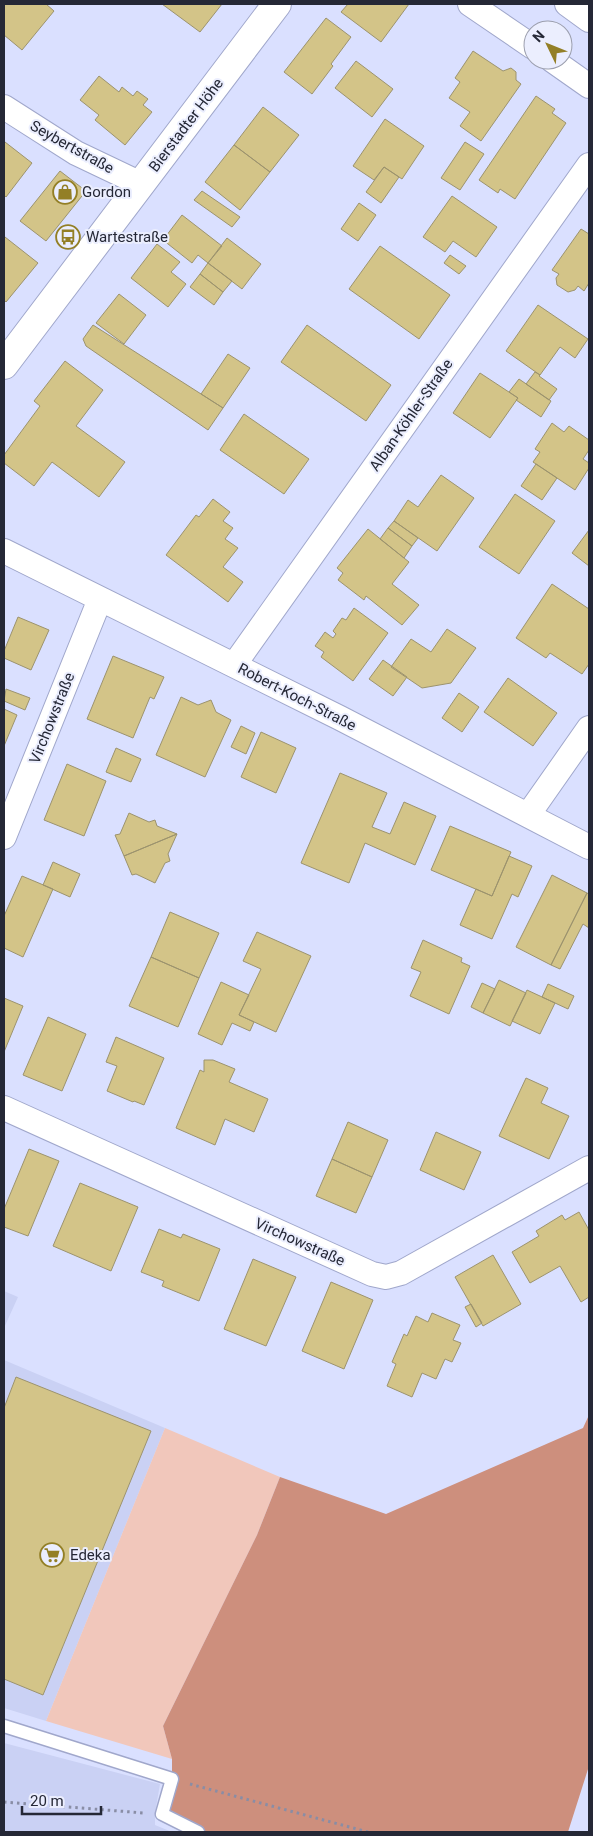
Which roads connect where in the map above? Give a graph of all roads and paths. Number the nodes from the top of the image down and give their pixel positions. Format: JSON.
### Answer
{"nodes":[{"id":1,"x":277,"y":4,"type":"edge"},
{"id":2,"x":470,"y":4,"type":"edge"},
{"id":3,"x":567,"y":4,"type":"edge"},
{"id":4,"x":589,"y":20,"type":"edge"},
{"id":5,"x":523,"y":40,"type":"edge"},
{"id":6,"x":566,"y":70,"type":"edge"},
{"id":7,"x":589,"y":86,"type":"edge"},
{"id":8,"x":4,"y":108,"type":"edge"},
{"id":9,"x":589,"y":165,"type":"edge"},
{"id":10,"x":141,"y":184,"type":"junction"},
{"id":11,"x":4,"y":365,"type":"edge"},
{"id":12,"x":4,"y":551,"type":"edge"},
{"id":13,"x":100,"y":599,"type":"junction"},
{"id":14,"x":234,"y":665,"type":"junction"},
{"id":15,"x":589,"y":728,"type":"edge"},
{"id":16,"x":528,"y":815,"type":"junction"},
{"id":17,"x":4,"y":837,"type":"edge"},
{"id":18,"x":589,"y":847,"type":"edge"},
{"id":19,"x":4,"y":1108,"type":"edge"},
{"id":20,"x":589,"y":1168,"type":"edge"},
{"id":21,"x":4,"y":1726,"type":"edge"},
{"id":22,"x":172,"y":1779,"type":"junction"},
{"id":23,"x":4,"y":1802,"type":"edge"},
{"id":24,"x":162,"y":1814,"type":"junction"},
{"id":25,"x":198,"y":1832,"type":"edge"},
{"id":26,"x":368,"y":1832,"type":"edge"}],
"edges":[{"from":1,"to":10,"type":"main road","name":"Bierstadter Höhe"},
{"from":2,"to":5,"type":"street"},
{"from":3,"to":4,"type":"street"},
{"from":6,"to":7,"type":"street"},
{"from":8,"to":10,"type":"street","name":"Seybertstraße"},
{"from":9,"to":14,"type":"street","name":"Alban-Köhler-Straße"},
{"from":10,"to":11,"type":"main road","name":"Bierstadter Höhe"},
{"from":12,"to":13,"type":"street","name":"Robert-Koch-Straße"},
{"from":13,"to":14,"type":"street","name":"Robert-Koch-Straße"},
{"from":13,"to":17,"type":"street","name":"Virchowstraße"},
{"from":14,"to":16,"type":"street","name":"Robert-Koch-Straße"},
{"from":15,"to":16,"type":"street"},
{"from":16,"to":18,"type":"street","name":"Robert-Koch-Straße"},
{"from":19,"to":20,"type":"street","name":"Virchowstraße"},
{"from":21,"to":22,"type":"lane"},
{"from":22,"to":24,"type":"lane"},
{"from":22,"to":26,"type":"path"},
{"from":23,"to":24,"type":"path"},
{"from":24,"to":25,"type":"lane"}]}
